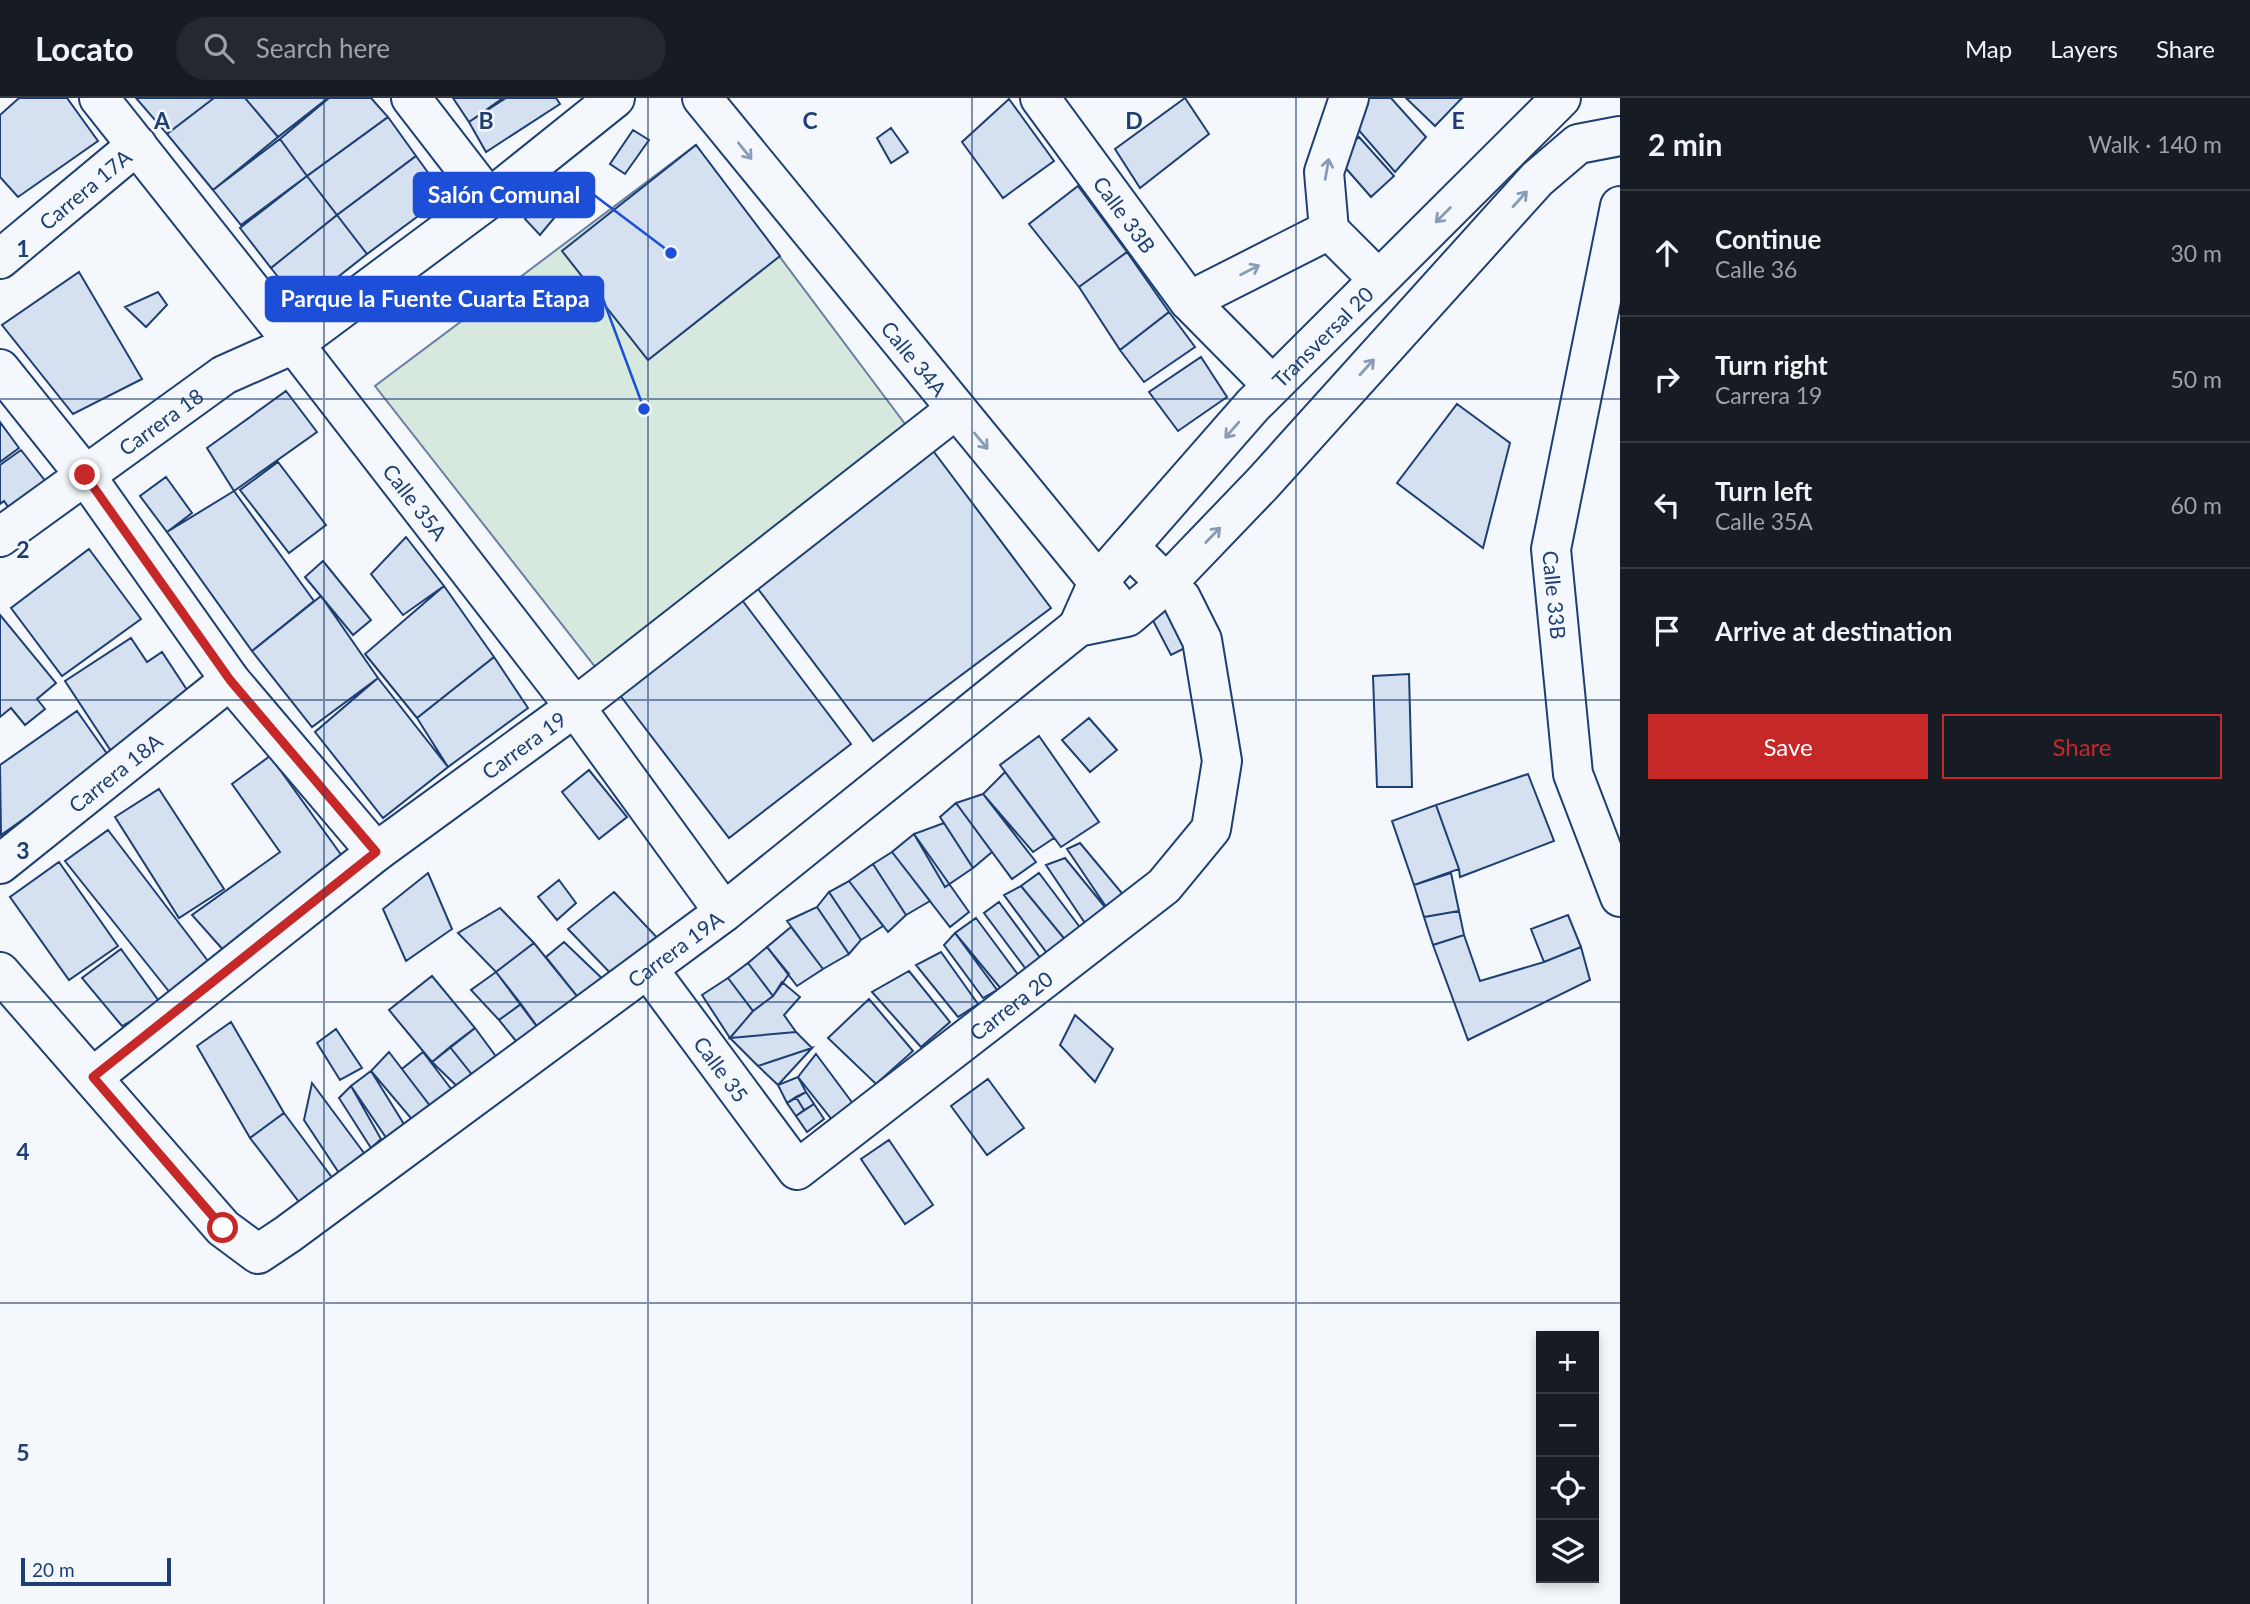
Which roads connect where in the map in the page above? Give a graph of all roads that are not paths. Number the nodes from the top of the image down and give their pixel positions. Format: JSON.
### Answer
{"nodes":[{"id":1,"x":99,"y":98,"type":"edge"},
{"id":2,"x":411,"y":98,"type":"edge"},
{"id":3,"x":615,"y":98,"type":"edge"},
{"id":4,"x":702,"y":98,"type":"edge"},
{"id":5,"x":1040,"y":98,"type":"edge"},
{"id":6,"x":1561,"y":98,"type":"edge"},
{"id":7,"x":1347,"y":104,"type":"edge"},
{"id":8,"x":1620,"y":136,"type":"edge"},
{"id":9,"x":137,"y":145,"type":"junction"},
{"id":10,"x":489,"y":199,"type":"junction"},
{"id":11,"x":1620,"y":206,"type":"edge"},
{"id":12,"x":1329,"y":230,"type":"junction"},
{"id":13,"x":0,"y":259,"type":"edge"},
{"id":14,"x":1378,"y":279,"type":"junction"},
{"id":15,"x":1189,"y":301,"type":"junction"},
{"id":16,"x":293,"y":344,"type":"junction"},
{"id":17,"x":0,"y":369,"type":"edge"},
{"id":18,"x":1272,"y":385,"type":"junction"},
{"id":19,"x":955,"y":410,"type":"junction"},
{"id":20,"x":85,"y":475,"type":"junction"},
{"id":21,"x":0,"y":537,"type":"edge"},
{"id":22,"x":1129,"y":547,"type":"junction"},
{"id":23,"x":1098,"y":582,"type":"junction"},
{"id":24,"x":1166,"y":584,"type":"junction"},
{"id":25,"x":1127,"y":617,"type":"junction"},
{"id":26,"x":1078,"y":627,"type":"junction"},
{"id":27,"x":230,"y":680,"type":"junction"},
{"id":28,"x":575,"y":707,"type":"junction"},
{"id":29,"x":376,"y":852,"type":"junction"},
{"id":30,"x":0,"y":864,"type":"edge"},
{"id":31,"x":1620,"y":897,"type":"edge"},
{"id":32,"x":724,"y":912,"type":"junction"},
{"id":33,"x":648,"y":969,"type":"junction"},
{"id":34,"x":0,"y":972,"type":"edge"},
{"id":35,"x":93,"y":1077,"type":"junction"},
{"id":36,"x":797,"y":1170,"type":"joint"}],
"edges":[{"from":1,"to":9,"type":"street","name":"Calle 35A"},
{"from":2,"to":10,"type":"street"},
{"from":3,"to":10,"type":"street","name":"Carrera 18"},
{"from":4,"to":19,"type":"street","name":"Calle 34A","one_way":true},
{"from":5,"to":15,"type":"street","name":"Calle 33B"},
{"from":6,"to":14,"type":"street","name":"Transversal 20","one_way":true},
{"from":12,"to":7,"type":"street","one_way":true},
{"from":24,"to":8,"type":"street","one_way":true},
{"from":9,"to":13,"type":"street","name":"Carrera 17A"},
{"from":9,"to":16,"type":"street","name":"Calle 35A"},
{"from":10,"to":16,"type":"street","name":"Carrera 18"},
{"from":11,"to":31,"type":"street","name":"Calle 33B"},
{"from":12,"to":14,"type":"street"},
{"from":15,"to":12,"type":"street","one_way":true},
{"from":14,"to":18,"type":"street","name":"Transversal 20"},
{"from":15,"to":18,"type":"street","name":"Calle 33B"},
{"from":16,"to":20,"type":"street","name":"Carrera 18"},
{"from":16,"to":28,"type":"street","name":"Calle 35A"},
{"from":17,"to":20,"type":"street"},
{"from":18,"to":22,"type":"street","name":"Transversal 20","one_way":true},
{"from":19,"to":23,"type":"street","name":"Calle 34A","one_way":true},
{"from":19,"to":28,"type":"street","name":"Carrera 19"},
{"from":20,"to":21,"type":"street","name":"Carrera 18"},
{"from":20,"to":27,"type":"street"},
{"from":22,"to":23,"type":"street","name":"Carrera 19A"},
{"from":22,"to":24,"type":"street"},
{"from":23,"to":25,"type":"street","name":"Calle 34A"},
{"from":23,"to":26,"type":"street","name":"Carrera 19A"},
{"from":24,"to":25,"type":"street","name":"Carrera 19A"},
{"from":24,"to":36,"type":"street","name":"Carrera 20"},
{"from":25,"to":26,"type":"street","name":"Carrera 19A"},
{"from":26,"to":32,"type":"street","name":"Carrera 19A"},
{"from":27,"to":29,"type":"street"},
{"from":27,"to":30,"type":"street","name":"Carrera 18A"},
{"from":28,"to":29,"type":"street","name":"Carrera 19"},
{"from":28,"to":32,"type":"street","name":"Calle 35A"},
{"from":29,"to":35,"type":"street","name":"Carrera 19"},
{"from":32,"to":33,"type":"street","name":"Carrera 19A"},
{"from":33,"to":35,"type":"street","name":"Carrera 19A"},
{"from":33,"to":36,"type":"street","name":"Calle 35"},
{"from":34,"to":35,"type":"street"}]}
